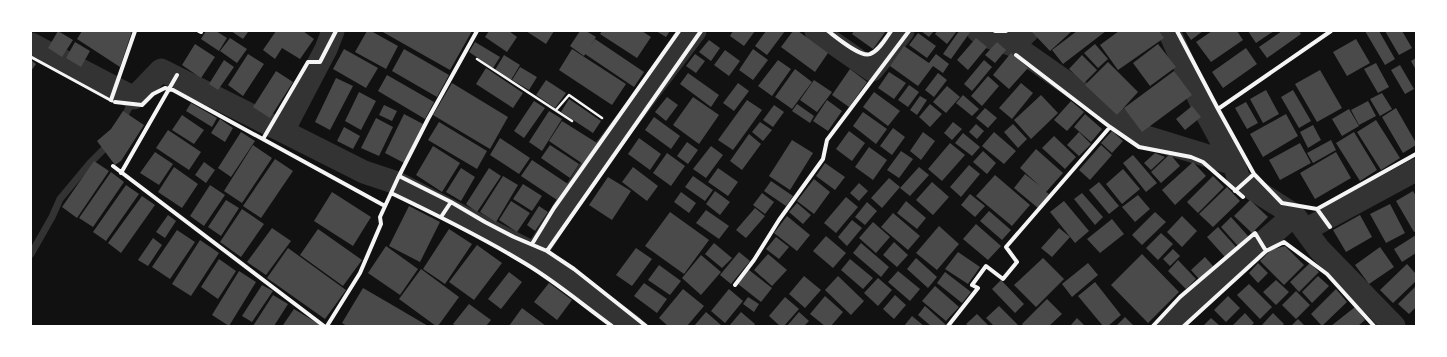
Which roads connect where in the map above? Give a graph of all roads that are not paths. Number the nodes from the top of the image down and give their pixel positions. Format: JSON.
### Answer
{"nodes":[{"id":1,"x":135,"y":31,"type":"edge"},
{"id":2,"x":336,"y":31,"type":"edge"},
{"id":3,"x":477,"y":31,"type":"edge"},
{"id":4,"x":679,"y":31,"type":"edge"},
{"id":5,"x":701,"y":31,"type":"edge"},
{"id":6,"x":828,"y":31,"type":"edge"},
{"id":7,"x":891,"y":31,"type":"edge"},
{"id":8,"x":909,"y":31,"type":"edge"},
{"id":9,"x":995,"y":31,"type":"edge"},
{"id":10,"x":1006,"y":31,"type":"edge"},
{"id":11,"x":1177,"y":31,"type":"edge"},
{"id":12,"x":1331,"y":31,"type":"edge"},
{"id":13,"x":1016,"y":55,"type":"dead end"},
{"id":14,"x":31,"y":57,"type":"edge"},
{"id":15,"x":177,"y":75,"type":"dead end"},
{"id":16,"x":168,"y":88,"type":"junction"},
{"id":17,"x":113,"y":101,"type":"junction"},
{"id":18,"x":1218,"y":109,"type":"junction"},
{"id":19,"x":1110,"y":127,"type":"junction"},
{"id":20,"x":263,"y":139,"type":"junction"},
{"id":21,"x":1416,"y":154,"type":"edge"},
{"id":22,"x":113,"y":166,"type":"dead end"},
{"id":23,"x":120,"y":172,"type":"junction"},
{"id":24,"x":1254,"y":174,"type":"junction"},
{"id":25,"x":399,"y":177,"type":"junction"},
{"id":26,"x":1235,"y":191,"type":"junction"},
{"id":27,"x":392,"y":193,"type":"junction"},
{"id":28,"x":1243,"y":197,"type":"dead end"},
{"id":29,"x":451,"y":202,"type":"junction"},
{"id":30,"x":385,"y":206,"type":"junction"},
{"id":31,"x":1317,"y":209,"type":"junction"},
{"id":32,"x":441,"y":217,"type":"junction"},
{"id":33,"x":1330,"y":228,"type":"dead end"},
{"id":34,"x":533,"y":244,"type":"junction"},
{"id":35,"x":547,"y":251,"type":"junction"},
{"id":36,"x":1266,"y":251,"type":"junction"},
{"id":37,"x":735,"y":285,"type":"dead end"},
{"id":38,"x":326,"y":326,"type":"edge"},
{"id":39,"x":612,"y":326,"type":"edge"},
{"id":40,"x":646,"y":326,"type":"edge"},
{"id":41,"x":948,"y":326,"type":"edge"},
{"id":42,"x":1153,"y":326,"type":"edge"},
{"id":43,"x":1184,"y":326,"type":"edge"},
{"id":44,"x":1374,"y":326,"type":"edge"}],
"edges":[{"from":1,"to":17,"type":"street"},
{"from":2,"to":20,"type":"street"},
{"from":3,"to":25,"type":"street"},
{"from":4,"to":34,"type":"street"},
{"from":5,"to":35,"type":"street"},
{"from":6,"to":7,"type":"street"},
{"from":8,"to":37,"type":"street"},
{"from":9,"to":10,"type":"street"},
{"from":11,"to":18,"type":"street"},
{"from":12,"to":18,"type":"street"},
{"from":13,"to":19,"type":"street"},
{"from":14,"to":17,"type":"lane"},
{"from":15,"to":16,"type":"street"},
{"from":16,"to":17,"type":"street"},
{"from":16,"to":20,"type":"street"},
{"from":16,"to":23,"type":"street"},
{"from":18,"to":24,"type":"street"},
{"from":19,"to":26,"type":"street"},
{"from":19,"to":41,"type":"street"},
{"from":20,"to":30,"type":"street"},
{"from":21,"to":31,"type":"street"},
{"from":22,"to":23,"type":"street"},
{"from":23,"to":38,"type":"street"},
{"from":24,"to":26,"type":"street"},
{"from":24,"to":31,"type":"street"},
{"from":25,"to":27,"type":"street"},
{"from":25,"to":29,"type":"street"},
{"from":26,"to":28,"type":"street"},
{"from":27,"to":30,"type":"street"},
{"from":27,"to":32,"type":"street"},
{"from":29,"to":32,"type":"street"},
{"from":29,"to":34,"type":"street"},
{"from":30,"to":38,"type":"street"},
{"from":31,"to":33,"type":"street"},
{"from":32,"to":39,"type":"street"},
{"from":34,"to":35,"type":"street"},
{"from":35,"to":40,"type":"street"},
{"from":36,"to":42,"type":"street"},
{"from":36,"to":43,"type":"street"},
{"from":36,"to":44,"type":"street"}]}
